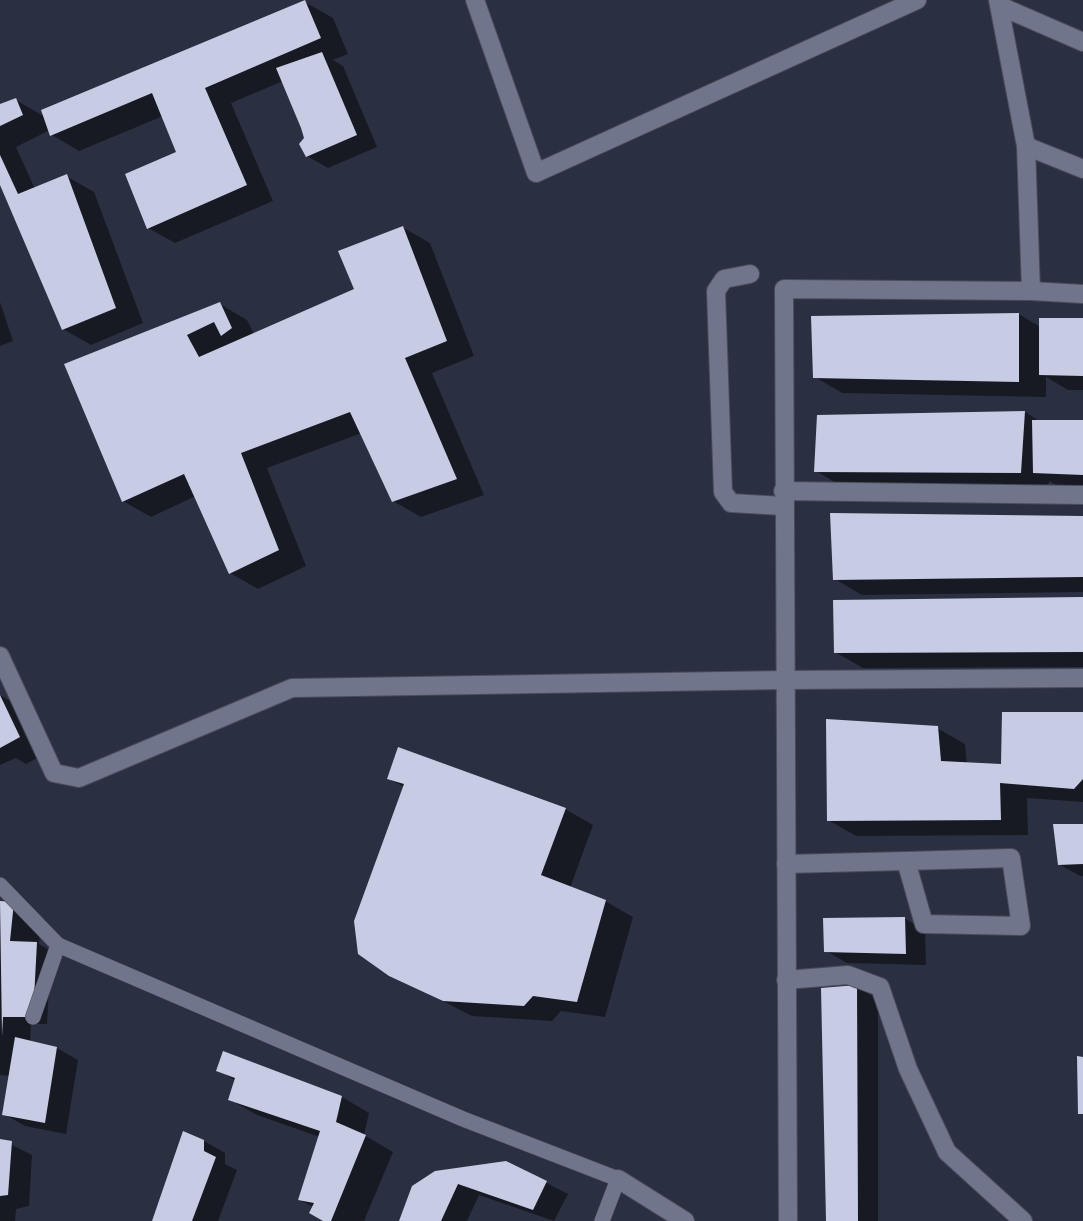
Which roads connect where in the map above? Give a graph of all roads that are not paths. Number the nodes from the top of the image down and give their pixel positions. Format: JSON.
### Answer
{"nodes":[{"id":1,"x":475,"y":0,"type":"edge"},
{"id":2,"x":917,"y":0,"type":"edge"},
{"id":3,"x":999,"y":3,"type":"edge"},
{"id":4,"x":1083,"y":42,"type":"edge"},
{"id":5,"x":1026,"y":146,"type":"junction"},
{"id":6,"x":1083,"y":169,"type":"edge"},
{"id":7,"x":750,"y":274,"type":"dead end"},
{"id":8,"x":1031,"y":291,"type":"junction"},
{"id":9,"x":1083,"y":294,"type":"edge"},
{"id":10,"x":1083,"y":495,"type":"edge"},
{"id":11,"x":783,"y":498,"type":"junction"},
{"id":12,"x":2,"y":666,"type":"edge"},
{"id":13,"x":1083,"y":678,"type":"edge"},
{"id":14,"x":784,"y":680,"type":"junction"},
{"id":15,"x":906,"y":861,"type":"junction"},
{"id":16,"x":786,"y":864,"type":"junction"},
{"id":17,"x":0,"y":885,"type":"edge"},
{"id":18,"x":58,"y":945,"type":"junction"},
{"id":19,"x":786,"y":980,"type":"junction"},
{"id":20,"x":33,"y":1017,"type":"dead end"},
{"id":21,"x":618,"y":1179,"type":"junction"},
{"id":22,"x":602,"y":1221,"type":"edge"},
{"id":23,"x":685,"y":1221,"type":"edge"},
{"id":24,"x":788,"y":1221,"type":"edge"},
{"id":25,"x":1023,"y":1221,"type":"edge"}],
"edges":[{"from":1,"to":2,"type":"street"},
{"from":3,"to":4,"type":"street"},
{"from":3,"to":5,"type":"street"},
{"from":5,"to":6,"type":"street"},
{"from":5,"to":8,"type":"street"},
{"from":7,"to":11,"type":"street"},
{"from":8,"to":9,"type":"street"},
{"from":8,"to":11,"type":"street"},
{"from":10,"to":11,"type":"street"},
{"from":11,"to":14,"type":"street"},
{"from":12,"to":14,"type":"street"},
{"from":13,"to":14,"type":"street"},
{"from":14,"to":16,"type":"street"},
{"from":15,"to":15,"type":"street"},
{"from":15,"to":16,"type":"street"},
{"from":16,"to":19,"type":"street"},
{"from":17,"to":18,"type":"lane"},
{"from":18,"to":20,"type":"lane"},
{"from":18,"to":21,"type":"lane"},
{"from":19,"to":24,"type":"street"},
{"from":19,"to":25,"type":"street"},
{"from":21,"to":22,"type":"lane"},
{"from":21,"to":23,"type":"street"}]}
